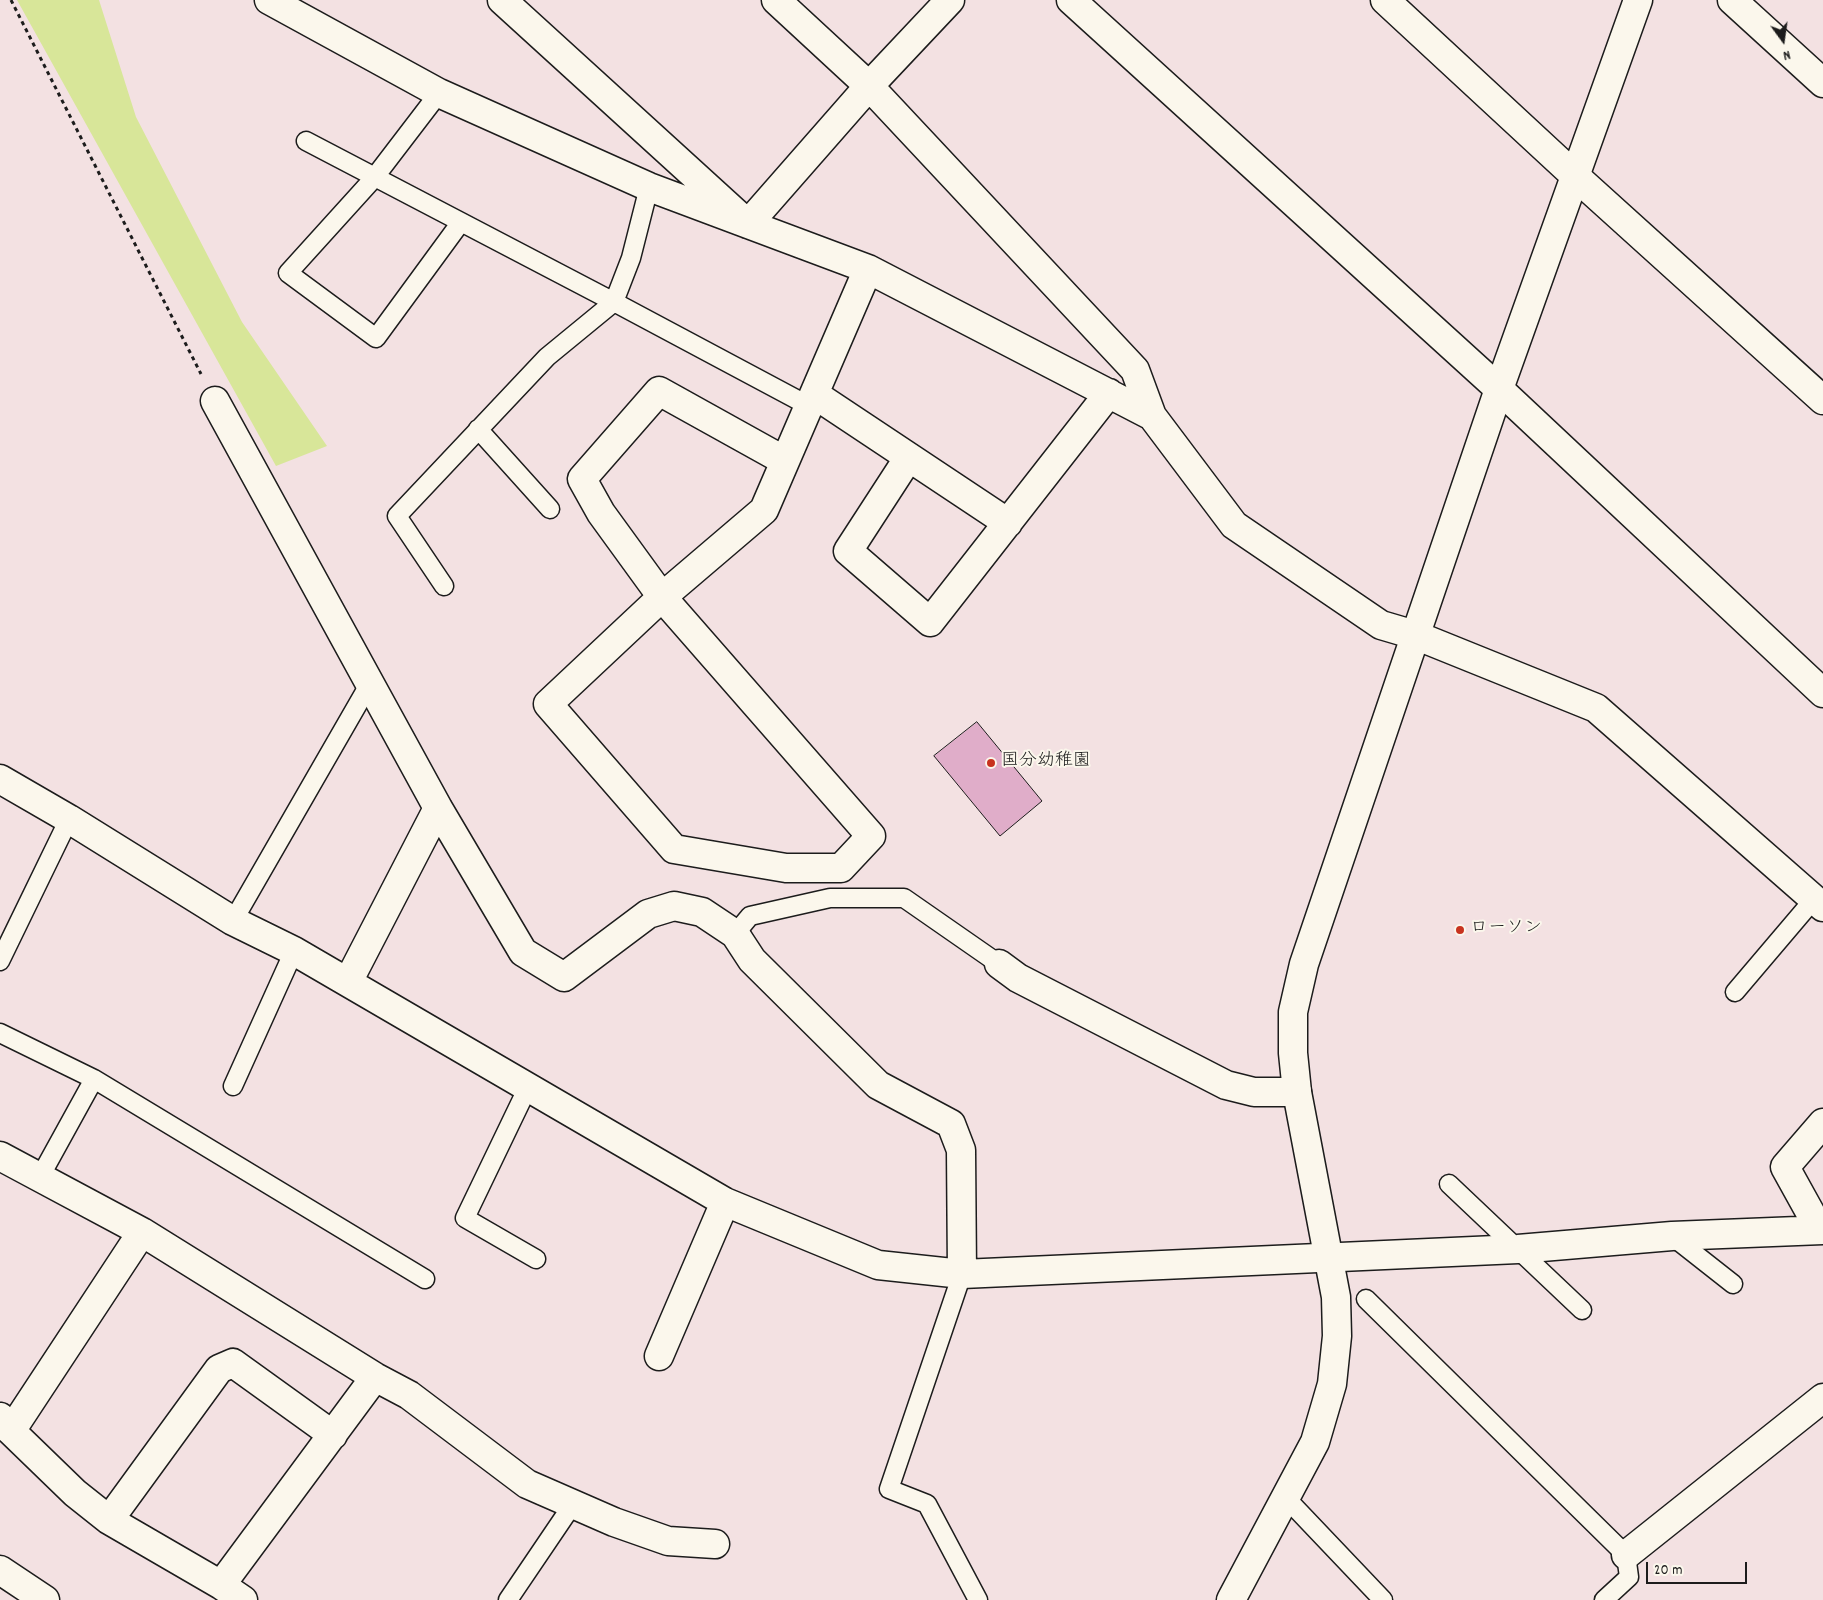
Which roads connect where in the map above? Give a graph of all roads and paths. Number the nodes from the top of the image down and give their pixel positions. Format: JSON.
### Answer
{"nodes":[{"id":1,"x":11,"y":0,"type":"edge"},
{"id":2,"x":269,"y":0,"type":"edge"},
{"id":3,"x":502,"y":0,"type":"edge"},
{"id":4,"x":776,"y":0,"type":"edge"},
{"id":5,"x":950,"y":0,"type":"edge"},
{"id":6,"x":1071,"y":0,"type":"edge"},
{"id":7,"x":1385,"y":0,"type":"edge"},
{"id":8,"x":1638,"y":0,"type":"edge"},
{"id":9,"x":1732,"y":0,"type":"edge"},
{"id":10,"x":1823,"y":83,"type":"edge"},
{"id":11,"x":868,"y":86,"type":"junction"},
{"id":12,"x":439,"y":93,"type":"junction"},
{"id":13,"x":306,"y":141,"type":"dead end"},
{"id":14,"x":1574,"y":175,"type":"junction"},
{"id":15,"x":374,"y":178,"type":"junction"},
{"id":16,"x":649,"y":187,"type":"junction"},
{"id":17,"x":461,"y":222,"type":"junction"},
{"id":18,"x":748,"y":224,"type":"junction"},
{"id":19,"x":868,"y":269,"type":"junction"},
{"id":20,"x":614,"y":302,"type":"junction"},
{"id":21,"x":1499,"y":388,"type":"junction"},
{"id":22,"x":1109,"y":393,"type":"junction"},
{"id":23,"x":811,"y":400,"type":"junction"},
{"id":24,"x":1823,"y":400,"type":"edge"},
{"id":25,"x":215,"y":401,"type":"joint"},
{"id":26,"x":1152,"y":416,"type":"junction"},
{"id":27,"x":478,"y":429,"type":"junction"},
{"id":28,"x":909,"y":457,"type":"junction"},
{"id":29,"x":785,"y":461,"type":"junction"},
{"id":30,"x":550,"y":509,"type":"dead end"},
{"id":31,"x":1008,"y":523,"type":"junction"},
{"id":32,"x":444,"y":586,"type":"dead end"},
{"id":33,"x":662,"y":597,"type":"junction"},
{"id":34,"x":1415,"y":635,"type":"junction"},
{"id":35,"x":370,"y":683,"type":"junction"},
{"id":36,"x":1823,"y":693,"type":"edge"},
{"id":37,"x":0,"y":779,"type":"edge"},
{"id":38,"x":438,"y":808,"type":"junction"},
{"id":39,"x":69,"y":820,"type":"junction"},
{"id":40,"x":1818,"y":903,"type":"edge"},
{"id":41,"x":233,"y":921,"type":"junction"},
{"id":42,"x":735,"y":934,"type":"junction"},
{"id":43,"x":294,"y":951,"type":"junction"},
{"id":44,"x":0,"y":962,"type":"edge"},
{"id":45,"x":999,"y":964,"type":"joint"},
{"id":46,"x":348,"y":982,"type":"junction"},
{"id":47,"x":1735,"y":992,"type":"dead end"},
{"id":48,"x":0,"y":1033,"type":"edge"},
{"id":49,"x":94,"y":1080,"type":"junction"},
{"id":50,"x":233,"y":1086,"type":"dead end"},
{"id":51,"x":528,"y":1088,"type":"junction"},
{"id":52,"x":1296,"y":1092,"type":"junction"},
{"id":53,"x":1823,"y":1123,"type":"edge"},
{"id":54,"x":0,"y":1156,"type":"edge"},
{"id":55,"x":40,"y":1177,"type":"junction"},
{"id":56,"x":1449,"y":1184,"type":"dead end"},
{"id":57,"x":725,"y":1202,"type":"junction"},
{"id":58,"x":1820,"y":1230,"type":"edge"},
{"id":59,"x":142,"y":1232,"type":"junction"},
{"id":60,"x":1672,"y":1236,"type":"junction"},
{"id":61,"x":1518,"y":1249,"type":"junction"},
{"id":62,"x":1329,"y":1258,"type":"junction"},
{"id":63,"x":536,"y":1259,"type":"dead end"},
{"id":64,"x":962,"y":1274,"type":"junction"},
{"id":65,"x":426,"y":1279,"type":"dead end"},
{"id":66,"x":1733,"y":1284,"type":"dead end"},
{"id":67,"x":1366,"y":1299,"type":"dead end"},
{"id":68,"x":1582,"y":1310,"type":"dead end"},
{"id":69,"x":659,"y":1356,"type":"dead end"},
{"id":70,"x":375,"y":1377,"type":"junction"},
{"id":71,"x":1823,"y":1398,"type":"edge"},
{"id":72,"x":6,"y":1424,"type":"edge"},
{"id":73,"x":333,"y":1435,"type":"junction"},
{"id":74,"x":1286,"y":1498,"type":"junction"},
{"id":75,"x":573,"y":1504,"type":"junction"},
{"id":76,"x":109,"y":1520,"type":"junction"},
{"id":77,"x":715,"y":1544,"type":"dead end"},
{"id":78,"x":1626,"y":1555,"type":"junction"},
{"id":79,"x":0,"y":1570,"type":"edge"},
{"id":80,"x":221,"y":1585,"type":"junction"},
{"id":81,"x":45,"y":1600,"type":"edge"},
{"id":82,"x":244,"y":1600,"type":"edge"},
{"id":83,"x":508,"y":1600,"type":"edge"},
{"id":84,"x":978,"y":1600,"type":"edge"},
{"id":85,"x":1231,"y":1600,"type":"edge"},
{"id":86,"x":1384,"y":1600,"type":"edge"},
{"id":87,"x":1604,"y":1600,"type":"edge"}],
"edges":[{"from":1,"to":25,"type":"path"},
{"from":2,"to":12,"type":"street"},
{"from":3,"to":18,"type":"street"},
{"from":4,"to":11,"type":"street"},
{"from":5,"to":11,"type":"street"},
{"from":6,"to":21,"type":"street"},
{"from":7,"to":14,"type":"street"},
{"from":8,"to":14,"type":"street"},
{"from":9,"to":10,"type":"street"},
{"from":11,"to":18,"type":"street"},
{"from":11,"to":26,"type":"street"},
{"from":12,"to":15,"type":"lane"},
{"from":12,"to":16,"type":"street"},
{"from":13,"to":15,"type":"lane"},
{"from":14,"to":21,"type":"street"},
{"from":14,"to":24,"type":"street"},
{"from":15,"to":17,"type":"lane"},
{"from":15,"to":17,"type":"lane"},
{"from":16,"to":18,"type":"street"},
{"from":16,"to":20,"type":"lane"},
{"from":17,"to":20,"type":"lane"},
{"from":18,"to":19,"type":"street"},
{"from":19,"to":22,"type":"street"},
{"from":19,"to":23,"type":"street"},
{"from":20,"to":23,"type":"lane"},
{"from":20,"to":27,"type":"lane"},
{"from":21,"to":34,"type":"street"},
{"from":21,"to":36,"type":"street"},
{"from":22,"to":26,"type":"street"},
{"from":22,"to":31,"type":"street"},
{"from":23,"to":28,"type":"street"},
{"from":23,"to":29,"type":"street"},
{"from":25,"to":35,"type":"street"},
{"from":26,"to":34,"type":"street"},
{"from":27,"to":30,"type":"lane"},
{"from":27,"to":32,"type":"lane"},
{"from":28,"to":31,"type":"street"},
{"from":28,"to":31,"type":"street"},
{"from":29,"to":33,"type":"street"},
{"from":29,"to":33,"type":"street"},
{"from":33,"to":33,"type":"street"},
{"from":34,"to":40,"type":"street"},
{"from":34,"to":52,"type":"street"},
{"from":35,"to":38,"type":"street"},
{"from":35,"to":41,"type":"lane"},
{"from":37,"to":39,"type":"street"},
{"from":38,"to":42,"type":"street"},
{"from":38,"to":46,"type":"street"},
{"from":39,"to":41,"type":"street"},
{"from":39,"to":44,"type":"lane"},
{"from":40,"to":47,"type":"lane"},
{"from":41,"to":43,"type":"street"},
{"from":42,"to":45,"type":"lane"},
{"from":42,"to":64,"type":"street"},
{"from":43,"to":46,"type":"street"},
{"from":43,"to":50,"type":"lane"},
{"from":45,"to":52,"type":"street"},
{"from":46,"to":51,"type":"street"},
{"from":48,"to":49,"type":"lane"},
{"from":49,"to":55,"type":"lane"},
{"from":49,"to":65,"type":"lane"},
{"from":51,"to":57,"type":"street"},
{"from":51,"to":63,"type":"lane"},
{"from":52,"to":62,"type":"street"},
{"from":53,"to":58,"type":"street"},
{"from":54,"to":55,"type":"street"},
{"from":55,"to":59,"type":"street"},
{"from":56,"to":61,"type":"lane"},
{"from":57,"to":64,"type":"street"},
{"from":57,"to":69,"type":"street"},
{"from":58,"to":60,"type":"street"},
{"from":59,"to":70,"type":"street"},
{"from":59,"to":72,"type":"street"},
{"from":60,"to":61,"type":"street"},
{"from":60,"to":66,"type":"lane"},
{"from":61,"to":62,"type":"street"},
{"from":61,"to":68,"type":"lane"},
{"from":62,"to":64,"type":"street"},
{"from":62,"to":74,"type":"street"},
{"from":64,"to":84,"type":"lane"},
{"from":67,"to":78,"type":"lane"},
{"from":70,"to":73,"type":"street"},
{"from":70,"to":75,"type":"street"},
{"from":71,"to":78,"type":"street"},
{"from":72,"to":76,"type":"street"},
{"from":73,"to":76,"type":"street"},
{"from":73,"to":80,"type":"street"},
{"from":74,"to":85,"type":"street"},
{"from":74,"to":86,"type":"lane"},
{"from":75,"to":77,"type":"street"},
{"from":75,"to":83,"type":"lane"},
{"from":76,"to":80,"type":"street"},
{"from":78,"to":87,"type":"lane"},
{"from":79,"to":81,"type":"street"},
{"from":80,"to":82,"type":"street"}]}
